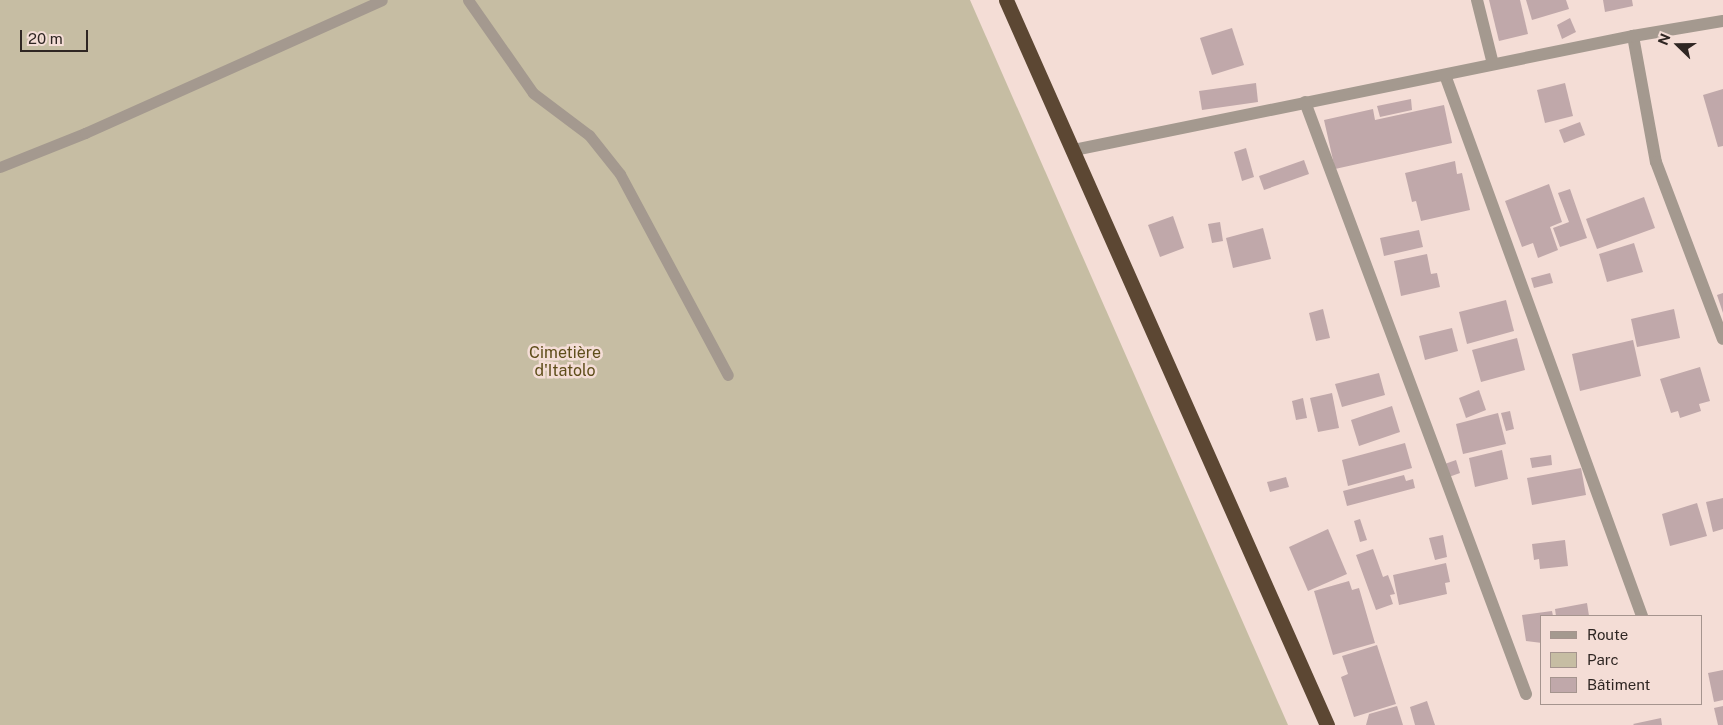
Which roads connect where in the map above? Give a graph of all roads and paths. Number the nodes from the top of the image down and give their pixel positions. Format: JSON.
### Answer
{"nodes":[{"id":1,"x":382,"y":0,"type":"edge"},
{"id":2,"x":468,"y":0,"type":"edge"},
{"id":3,"x":1006,"y":0,"type":"edge"},
{"id":4,"x":1477,"y":0,"type":"edge"},
{"id":5,"x":1723,"y":21,"type":"edge"},
{"id":6,"x":1633,"y":36,"type":"junction"},
{"id":7,"x":1493,"y":64,"type":"junction"},
{"id":8,"x":1445,"y":74,"type":"junction"},
{"id":9,"x":1305,"y":102,"type":"junction"},
{"id":10,"x":1074,"y":150,"type":"junction"},
{"id":11,"x":0,"y":167,"type":"edge"},
{"id":12,"x":1723,"y":339,"type":"edge"},
{"id":13,"x":728,"y":375,"type":"dead end"},
{"id":14,"x":1642,"y":615,"type":"edge"},
{"id":15,"x":1526,"y":694,"type":"dead end"},
{"id":16,"x":1327,"y":725,"type":"edge"}],
"edges":[{"from":1,"to":11,"type":"lane"},
{"from":2,"to":13,"type":"lane"},
{"from":3,"to":10,"type":"highway"},
{"from":4,"to":7,"type":"street"},
{"from":5,"to":6,"type":"street"},
{"from":6,"to":7,"type":"street"},
{"from":6,"to":12,"type":"street"},
{"from":7,"to":8,"type":"street"},
{"from":8,"to":9,"type":"street"},
{"from":8,"to":14,"type":"street"},
{"from":9,"to":10,"type":"street"},
{"from":9,"to":15,"type":"street"},
{"from":10,"to":16,"type":"highway"}]}
